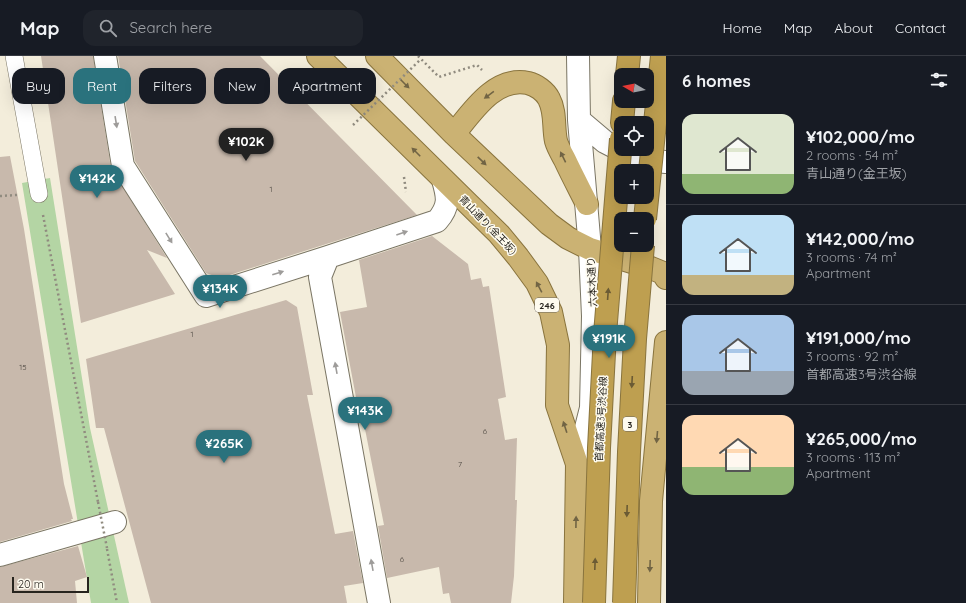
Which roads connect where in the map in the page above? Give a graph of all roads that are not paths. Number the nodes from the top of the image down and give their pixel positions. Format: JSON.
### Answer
{"nodes":[{"id":1,"x":14,"y":56,"type":"edge"},
{"id":2,"x":105,"y":56,"type":"edge"},
{"id":3,"x":318,"y":56,"type":"edge"},
{"id":4,"x":377,"y":56,"type":"edge"},
{"id":5,"x":578,"y":56,"type":"edge"},
{"id":6,"x":628,"y":56,"type":"edge"},
{"id":7,"x":662,"y":56,"type":"edge"},
{"id":8,"x":627,"y":68,"type":"edge"},
{"id":9,"x":666,"y":106,"type":"edge"},
{"id":10,"x":579,"y":120,"type":"junction"},
{"id":11,"x":454,"y":134,"type":"junction"},
{"id":12,"x":620,"y":156,"type":"edge"},
{"id":13,"x":666,"y":162,"type":"edge"},
{"id":14,"x":651,"y":164,"type":"edge"},
{"id":15,"x":654,"y":164,"type":"edge"},
{"id":16,"x":444,"y":180,"type":"junction"},
{"id":17,"x":39,"y":194,"type":"road end"},
{"id":18,"x":587,"y":204,"type":"junction"},
{"id":19,"x":590,"y":249,"type":"junction"},
{"id":20,"x":642,"y":252,"type":"edge"},
{"id":21,"x":328,"y":257,"type":"junction"},
{"id":22,"x":666,"y":278,"type":"edge"},
{"id":23,"x":666,"y":342,"type":"edge"},
{"id":24,"x":576,"y":464,"type":"junction"},
{"id":25,"x":115,"y":522,"type":"dead end"},
{"id":26,"x":0,"y":555,"type":"edge"},
{"id":27,"x":379,"y":603,"type":"edge"},
{"id":28,"x":575,"y":603,"type":"edge"},
{"id":29,"x":594,"y":603,"type":"edge"},
{"id":30,"x":624,"y":603,"type":"edge"},
{"id":31,"x":649,"y":603,"type":"edge"}],
"edges":[{"from":1,"to":17,"type":"street"},
{"from":2,"to":21,"type":"street","one_way":true},
{"from":16,"to":3,"type":"highway","name":"青山通り(金王坂)","number":"246","one_way":true},
{"from":4,"to":11,"type":"highway","one_way":true},
{"from":5,"to":10,"type":"street","name":"六本木通り"},
{"from":6,"to":8,"type":"highway"},
{"from":7,"to":14,"type":"highway","bridge":true},
{"from":9,"to":15,"type":"highway","bridge":true},
{"from":10,"to":13,"type":"street"},
{"from":10,"to":18,"type":"street","name":"六本木通り"},
{"from":18,"to":11,"type":"highway","one_way":true},
{"from":11,"to":19,"type":"highway","one_way":true},
{"from":29,"to":12,"type":"highway","name":"首都高速3号渋谷線","one_way":true,"bridge":true},
{"from":21,"to":16,"type":"street","one_way":true},
{"from":24,"to":16,"type":"highway","name":"青山通り(金王坂)","number":"246","one_way":true},
{"from":18,"to":19,"type":"street","name":"六本木通り"},
{"from":19,"to":22,"type":"highway"},
{"from":19,"to":24,"type":"street","name":"六本木通り"},
{"from":20,"to":30,"type":"highway","number":"3","one_way":true,"bridge":true},
{"from":27,"to":21,"type":"street","one_way":true},
{"from":23,"to":31,"type":"highway","one_way":true},
{"from":28,"to":24,"type":"highway","name":"六本木通り","number":"246","one_way":true},
{"from":25,"to":26,"type":"street"}]}
